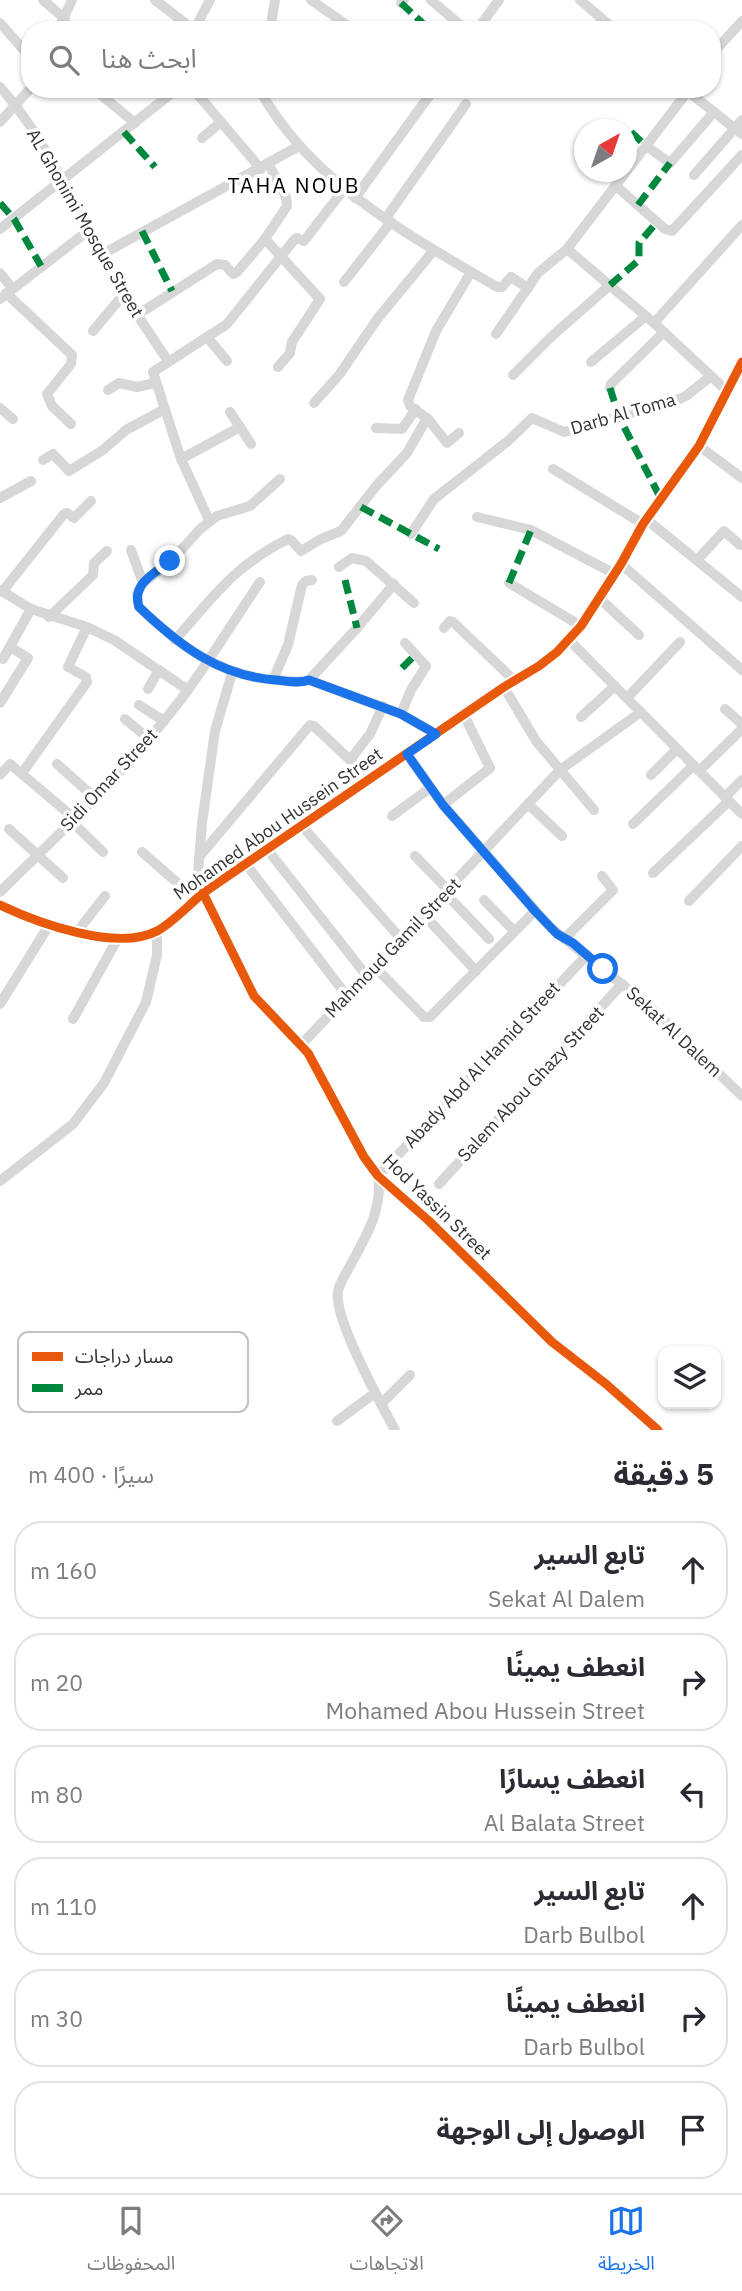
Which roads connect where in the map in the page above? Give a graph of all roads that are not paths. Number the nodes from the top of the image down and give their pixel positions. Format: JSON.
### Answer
{"nodes":[{"id":1,"x":43,"y":0,"type":"edge"},
{"id":2,"x":72,"y":0,"type":"edge"},
{"id":3,"x":155,"y":0,"type":"edge"},
{"id":4,"x":210,"y":0,"type":"edge"},
{"id":5,"x":275,"y":0,"type":"edge"},
{"id":6,"x":311,"y":0,"type":"edge"},
{"id":7,"x":335,"y":0,"type":"edge"},
{"id":8,"x":431,"y":0,"type":"edge"},
{"id":9,"x":499,"y":0,"type":"edge"},
{"id":10,"x":580,"y":0,"type":"edge"},
{"id":11,"x":170,"y":5,"type":"edge"},
{"id":12,"x":327,"y":11,"type":"junction"},
{"id":13,"x":65,"y":19,"type":"joint"},
{"id":14,"x":185,"y":21,"type":"edge"},
{"id":15,"x":199,"y":21,"type":"edge"},
{"id":16,"x":272,"y":21,"type":"edge"},
{"id":17,"x":341,"y":21,"type":"edge"},
{"id":18,"x":456,"y":21,"type":"edge"},
{"id":19,"x":484,"y":21,"type":"edge"},
{"id":20,"x":604,"y":21,"type":"edge"},
{"id":21,"x":742,"y":21,"type":"edge"},
{"id":22,"x":0,"y":23,"type":"edge"},
{"id":23,"x":721,"y":44,"type":"edge"},
{"id":24,"x":21,"y":47,"type":"edge"},
{"id":25,"x":0,"y":87,"type":"edge"},
{"id":26,"x":22,"y":98,"type":"edge"},
{"id":27,"x":105,"y":98,"type":"edge"},
{"id":28,"x":166,"y":98,"type":"edge"},
{"id":29,"x":201,"y":98,"type":"edge"},
{"id":30,"x":265,"y":98,"type":"edge"},
{"id":31,"x":427,"y":98,"type":"edge"},
{"id":32,"x":681,"y":98,"type":"edge"},
{"id":33,"x":697,"y":98,"type":"edge"},
{"id":34,"x":466,"y":104,"type":"dead end"},
{"id":35,"x":16,"y":105,"type":"junction"},
{"id":36,"x":714,"y":112,"type":"junction"},
{"id":37,"x":0,"y":122,"type":"edge"},
{"id":38,"x":221,"y":122,"type":"junction"},
{"id":39,"x":135,"y":123,"type":"junction"},
{"id":40,"x":739,"y":128,"type":"edge"},
{"id":41,"x":202,"y":138,"type":"dead end"},
{"id":42,"x":299,"y":146,"type":"junction"},
{"id":43,"x":646,"y":146,"type":"junction"},
{"id":44,"x":742,"y":155,"type":"edge"},
{"id":45,"x":265,"y":167,"type":"junction"},
{"id":46,"x":694,"y":175,"type":"dead end"},
{"id":47,"x":62,"y":180,"type":"junction"},
{"id":48,"x":616,"y":186,"type":"junction"},
{"id":49,"x":344,"y":189,"type":"junction"},
{"id":50,"x":355,"y":198,"type":"junction"},
{"id":51,"x":388,"y":220,"type":"junction"},
{"id":52,"x":742,"y":225,"type":"edge"},
{"id":53,"x":0,"y":229,"type":"edge"},
{"id":54,"x":89,"y":230,"type":"junction"},
{"id":55,"x":265,"y":239,"type":"junction"},
{"id":56,"x":567,"y":249,"type":"junction"},
{"id":57,"x":435,"y":250,"type":"junction"},
{"id":58,"x":101,"y":255,"type":"junction"},
{"id":59,"x":282,"y":256,"type":"junction"},
{"id":60,"x":471,"y":272,"type":"junction"},
{"id":61,"x":0,"y":273,"type":"edge"},
{"id":62,"x":344,"y":282,"type":"dead end"},
{"id":63,"x":610,"y":285,"type":"junction"},
{"id":64,"x":528,"y":288,"type":"junction"},
{"id":65,"x":6,"y":293,"type":"edge"},
{"id":66,"x":124,"y":295,"type":"junction"},
{"id":67,"x":137,"y":315,"type":"junction"},
{"id":68,"x":650,"y":319,"type":"junction"},
{"id":69,"x":93,"y":331,"type":"dead end"},
{"id":70,"x":664,"y":332,"type":"junction"},
{"id":71,"x":495,"y":334,"type":"dead end"},
{"id":72,"x":207,"y":337,"type":"junction"},
{"id":73,"x":168,"y":361,"type":"junction"},
{"id":74,"x":227,"y":361,"type":"dead end"},
{"id":75,"x":591,"y":362,"type":"dead end"},
{"id":76,"x":278,"y":366,"type":"dead end"},
{"id":77,"x":741,"y":367,"type":"edge"},
{"id":78,"x":513,"y":374,"type":"dead end"},
{"id":79,"x":711,"y":376,"type":"junction"},
{"id":80,"x":155,"y":383,"type":"junction"},
{"id":81,"x":610,"y":388,"type":"dead end"},
{"id":82,"x":108,"y":390,"type":"dead end"},
{"id":83,"x":727,"y":391,"type":"junction"},
{"id":84,"x":314,"y":403,"type":"dead end"},
{"id":85,"x":0,"y":408,"type":"edge"},
{"id":86,"x":165,"y":409,"type":"junction"},
{"id":87,"x":415,"y":409,"type":"junction"},
{"id":88,"x":230,"y":412,"type":"dead end"},
{"id":89,"x":427,"y":418,"type":"junction"},
{"id":90,"x":13,"y":419,"type":"dead end"},
{"id":91,"x":71,"y":424,"type":"dead end"},
{"id":92,"x":240,"y":427,"type":"junction"},
{"id":93,"x":376,"y":428,"type":"dead end"},
{"id":94,"x":459,"y":433,"type":"dead end"},
{"id":95,"x":251,"y":444,"type":"dead end"},
{"id":96,"x":699,"y":446,"type":"junction"},
{"id":97,"x":181,"y":458,"type":"junction"},
{"id":98,"x":43,"y":460,"type":"dead end"},
{"id":99,"x":553,"y":469,"type":"dead end"},
{"id":100,"x":742,"y":478,"type":"edge"},
{"id":101,"x":280,"y":479,"type":"dead end"},
{"id":102,"x":31,"y":481,"type":"dead end"},
{"id":103,"x":0,"y":498,"type":"edge"},
{"id":104,"x":91,"y":501,"type":"dead end"},
{"id":105,"x":477,"y":517,"type":"dead end"},
{"id":106,"x":209,"y":520,"type":"junction"},
{"id":107,"x":645,"y":521,"type":"junction"},
{"id":108,"x":411,"y":534,"type":"dead end"},
{"id":109,"x":740,"y":545,"type":"dead end"},
{"id":110,"x":131,"y":550,"type":"dead end"},
{"id":111,"x":107,"y":551,"type":"dead end"},
{"id":112,"x":697,"y":560,"type":"junction"},
{"id":113,"x":339,"y":567,"type":"dead end"},
{"id":114,"x":618,"y":569,"type":"junction"},
{"id":115,"x":312,"y":580,"type":"dead end"},
{"id":116,"x":260,"y":582,"type":"dead end"},
{"id":117,"x":143,"y":583,"type":"junction"},
{"id":118,"x":509,"y":583,"type":"dead end"},
{"id":119,"x":394,"y":584,"type":"junction"},
{"id":120,"x":1,"y":591,"type":"edge"},
{"id":121,"x":742,"y":597,"type":"edge"},
{"id":122,"x":599,"y":598,"type":"junction"},
{"id":123,"x":414,"y":603,"type":"dead end"},
{"id":124,"x":31,"y":609,"type":"junction"},
{"id":125,"x":49,"y":617,"type":"junction"},
{"id":126,"x":581,"y":626,"type":"junction"},
{"id":127,"x":87,"y":627,"type":"junction"},
{"id":128,"x":444,"y":628,"type":"dead end"},
{"id":129,"x":639,"y":635,"type":"dead end"},
{"id":130,"x":175,"y":640,"type":"junction"},
{"id":131,"x":569,"y":640,"type":"junction"},
{"id":132,"x":680,"y":642,"type":"dead end"},
{"id":133,"x":405,"y":643,"type":"dead end"},
{"id":134,"x":10,"y":647,"type":"junction"},
{"id":135,"x":3,"y":659,"type":"dead end"},
{"id":136,"x":208,"y":661,"type":"junction"},
{"id":137,"x":159,"y":670,"type":"junction"},
{"id":138,"x":742,"y":670,"type":"edge"},
{"id":139,"x":232,"y":673,"type":"junction"},
{"id":140,"x":274,"y":680,"type":"junction"},
{"id":141,"x":309,"y":680,"type":"junction"},
{"id":142,"x":515,"y":681,"type":"junction"},
{"id":143,"x":504,"y":687,"type":"junction"},
{"id":144,"x":615,"y":687,"type":"junction"},
{"id":145,"x":148,"y":689,"type":"dead end"},
{"id":146,"x":188,"y":690,"type":"junction"},
{"id":147,"x":627,"y":698,"type":"junction"},
{"id":148,"x":0,"y":703,"type":"edge"},
{"id":149,"x":139,"y":705,"type":"dead end"},
{"id":150,"x":383,"y":706,"type":"junction"},
{"id":151,"x":725,"y":709,"type":"dead end"},
{"id":152,"x":641,"y":712,"type":"junction"},
{"id":153,"x":401,"y":714,"type":"junction"},
{"id":154,"x":464,"y":715,"type":"junction"},
{"id":155,"x":581,"y":717,"type":"dead end"},
{"id":156,"x":125,"y":719,"type":"dead end"},
{"id":157,"x":164,"y":721,"type":"junction"},
{"id":158,"x":742,"y":726,"type":"edge"},
{"id":159,"x":436,"y":734,"type":"junction"},
{"id":160,"x":149,"y":739,"type":"junction"},
{"id":161,"x":677,"y":749,"type":"junction"},
{"id":162,"x":407,"y":754,"type":"junction"},
{"id":163,"x":349,"y":760,"type":"junction"},
{"id":164,"x":57,"y":764,"type":"dead end"},
{"id":165,"x":696,"y":768,"type":"junction"},
{"id":166,"x":559,"y":771,"type":"junction"},
{"id":167,"x":22,"y":773,"type":"junction"},
{"id":168,"x":0,"y":775,"type":"edge"},
{"id":169,"x":651,"y":775,"type":"dead end"},
{"id":170,"x":370,"y":779,"type":"junction"},
{"id":171,"x":742,"y":780,"type":"edge"},
{"id":172,"x":430,"y":788,"type":"junction"},
{"id":173,"x":95,"y":798,"type":"junction"},
{"id":174,"x":727,"y":799,"type":"junction"},
{"id":175,"x":528,"y":804,"type":"junction"},
{"id":176,"x":443,"y":805,"type":"junction"},
{"id":177,"x":594,"y":810,"type":"dead end"},
{"id":178,"x":742,"y":814,"type":"edge"},
{"id":179,"x":392,"y":816,"type":"dead end"},
{"id":180,"x":73,"y":820,"type":"junction"},
{"id":181,"x":633,"y":824,"type":"dead end"},
{"id":182,"x":302,"y":826,"type":"junction"},
{"id":183,"x":9,"y":830,"type":"dead end"},
{"id":184,"x":562,"y":836,"type":"dead end"},
{"id":185,"x":742,"y":846,"type":"edge"},
{"id":186,"x":267,"y":849,"type":"junction"},
{"id":187,"x":103,"y":852,"type":"dead end"},
{"id":188,"x":142,"y":852,"type":"dead end"},
{"id":189,"x":483,"y":853,"type":"junction"},
{"id":190,"x":37,"y":855,"type":"junction"},
{"id":191,"x":415,"y":856,"type":"dead end"},
{"id":192,"x":199,"y":857,"type":"junction"},
{"id":193,"x":246,"y":864,"type":"junction"},
{"id":194,"x":653,"y":873,"type":"dead end"},
{"id":195,"x":602,"y":876,"type":"dead end"},
{"id":196,"x":63,"y":878,"type":"dead end"},
{"id":197,"x":447,"y":891,"type":"junction"},
{"id":198,"x":0,"y":892,"type":"edge"},
{"id":199,"x":105,"y":896,"type":"dead end"},
{"id":200,"x":200,"y":896,"type":"junction"},
{"id":201,"x":484,"y":900,"type":"dead end"},
{"id":202,"x":689,"y":901,"type":"dead end"},
{"id":203,"x":0,"y":905,"type":"edge"},
{"id":204,"x":535,"y":911,"type":"junction"},
{"id":205,"x":424,"y":915,"type":"junction"},
{"id":206,"x":49,"y":925,"type":"junction"},
{"id":207,"x":157,"y":931,"type":"junction"},
{"id":208,"x":514,"y":931,"type":"junction"},
{"id":209,"x":77,"y":932,"type":"junction"},
{"id":210,"x":118,"y":938,"type":"junction"},
{"id":211,"x":401,"y":939,"type":"junction"},
{"id":212,"x":489,"y":939,"type":"dead end"},
{"id":213,"x":564,"y":939,"type":"junction"},
{"id":214,"x":587,"y":955,"type":"junction"},
{"id":215,"x":374,"y":966,"type":"junction"},
{"id":216,"x":476,"y":971,"type":"junction"},
{"id":217,"x":366,"y":975,"type":"junction"},
{"id":218,"x":622,"y":984,"type":"junction"},
{"id":219,"x":347,"y":996,"type":"junction"},
{"id":220,"x":0,"y":1004,"type":"edge"},
{"id":221,"x":73,"y":1018,"type":"dead end"},
{"id":222,"x":301,"y":1045,"type":"junction"},
{"id":223,"x":742,"y":1096,"type":"edge"},
{"id":224,"x":378,"y":1176,"type":"junction"},
{"id":225,"x":0,"y":1181,"type":"edge"},
{"id":226,"x":439,"y":1184,"type":"dead end"},
{"id":227,"x":410,"y":1375,"type":"dead end"},
{"id":228,"x":375,"y":1393,"type":"junction"},
{"id":229,"x":381,"y":1404,"type":"junction"},
{"id":230,"x":337,"y":1421,"type":"dead end"},
{"id":231,"x":396,"y":1430,"type":"edge"},
{"id":232,"x":658,"y":1430,"type":"edge"}],
"edges":[{"from":1,"to":13,"type":"street"},
{"from":2,"to":13,"type":"street"},
{"from":3,"to":11,"type":"street"},
{"from":4,"to":15,"type":"street"},
{"from":5,"to":16,"type":"street"},
{"from":6,"to":12,"type":"street"},
{"from":7,"to":12,"type":"street"},
{"from":8,"to":18,"type":"street"},
{"from":9,"to":19,"type":"street"},
{"from":10,"to":20,"type":"street"},
{"from":11,"to":14,"type":"street"},
{"from":12,"to":17,"type":"street"},
{"from":21,"to":23,"type":"street"},
{"from":22,"to":24,"type":"street"},
{"from":25,"to":35,"type":"street","name":"AL Ghonimi Mosque Street"},
{"from":26,"to":35,"type":"street"},
{"from":27,"to":39,"type":"street"},
{"from":28,"to":39,"type":"street"},
{"from":29,"to":38,"type":"street"},
{"from":30,"to":42,"type":"street"},
{"from":31,"to":50,"type":"street"},
{"from":32,"to":43,"type":"street"},
{"from":33,"to":36,"type":"street"},
{"from":34,"to":51,"type":"street"},
{"from":35,"to":37,"type":"street"},
{"from":35,"to":47,"type":"street","name":"AL Ghonimi Mosque Street"},
{"from":36,"to":40,"type":"street"},
{"from":36,"to":43,"type":"street"},
{"from":38,"to":41,"type":"street"},
{"from":38,"to":45,"type":"street"},
{"from":39,"to":47,"type":"street"},
{"from":40,"to":46,"type":"street"},
{"from":42,"to":45,"type":"street"},
{"from":42,"to":49,"type":"street"},
{"from":43,"to":48,"type":"street"},
{"from":44,"to":48,"type":"street"},
{"from":45,"to":55,"type":"street"},
{"from":45,"to":58,"type":"street"},
{"from":47,"to":53,"type":"street"},
{"from":47,"to":54,"type":"street","name":"AL Ghonimi Mosque Street"},
{"from":48,"to":56,"type":"street"},
{"from":49,"to":50,"type":"street"},
{"from":49,"to":59,"type":"street"},
{"from":50,"to":51,"type":"street"},
{"from":51,"to":57,"type":"street"},
{"from":51,"to":62,"type":"street"},
{"from":52,"to":68,"type":"street"},
{"from":54,"to":58,"type":"street","name":"AL Ghonimi Mosque Street"},
{"from":54,"to":65,"type":"street"},
{"from":55,"to":59,"type":"street"},
{"from":55,"to":67,"type":"street"},
{"from":56,"to":63,"type":"street"},
{"from":56,"to":64,"type":"street"},
{"from":57,"to":60,"type":"street"},
{"from":57,"to":84,"type":"street"},
{"from":58,"to":66,"type":"street","name":"AL Ghonimi Mosque Street"},
{"from":59,"to":72,"type":"street"},
{"from":59,"to":76,"type":"street"},
{"from":60,"to":64,"type":"street"},
{"from":60,"to":87,"type":"street"},
{"from":61,"to":65,"type":"street"},
{"from":63,"to":68,"type":"street"},
{"from":63,"to":78,"type":"street"},
{"from":64,"to":71,"type":"street"},
{"from":65,"to":91,"type":"street"},
{"from":66,"to":67,"type":"street","name":"AL Ghonimi Mosque Street"},
{"from":66,"to":69,"type":"street"},
{"from":67,"to":73,"type":"street","name":"AL Ghonimi Mosque Street"},
{"from":68,"to":70,"type":"street"},
{"from":68,"to":75,"type":"street"},
{"from":70,"to":79,"type":"street"},
{"from":70,"to":81,"type":"street"},
{"from":72,"to":73,"type":"street"},
{"from":72,"to":74,"type":"street"},
{"from":73,"to":80,"type":"street"},
{"from":77,"to":83,"type":"street","name":"Mohamed Abou Hussein Street"},
{"from":79,"to":83,"type":"street"},
{"from":79,"to":108,"type":"street","name":"Darb Al Toma"},
{"from":80,"to":82,"type":"street"},
{"from":80,"to":86,"type":"street"},
{"from":83,"to":96,"type":"street","name":"Mohamed Abou Hussein Street"},
{"from":85,"to":90,"type":"street"},
{"from":86,"to":97,"type":"street"},
{"from":86,"to":98,"type":"street"},
{"from":87,"to":89,"type":"street"},
{"from":87,"to":93,"type":"street"},
{"from":88,"to":92,"type":"street"},
{"from":89,"to":94,"type":"street"},
{"from":89,"to":130,"type":"street"},
{"from":92,"to":95,"type":"street"},
{"from":92,"to":97,"type":"street"},
{"from":96,"to":100,"type":"street"},
{"from":96,"to":107,"type":"street","name":"Mohamed Abou Hussein Street"},
{"from":97,"to":106,"type":"street"},
{"from":99,"to":107,"type":"street"},
{"from":101,"to":106,"type":"street"},
{"from":102,"to":103,"type":"street"},
{"from":104,"to":120,"type":"street"},
{"from":105,"to":114,"type":"street"},
{"from":106,"to":117,"type":"street"},
{"from":107,"to":112,"type":"street"},
{"from":107,"to":114,"type":"street","name":"Mohamed Abou Hussein Street"},
{"from":109,"to":112,"type":"street"},
{"from":110,"to":117,"type":"street"},
{"from":111,"to":125,"type":"street"},
{"from":112,"to":121,"type":"street"},
{"from":113,"to":119,"type":"street"},
{"from":114,"to":122,"type":"street","name":"Mohamed Abou Hussein Street"},
{"from":114,"to":138,"type":"street"},
{"from":115,"to":140,"type":"street"},
{"from":116,"to":136,"type":"street","name":"Sidi Omar Street"},
{"from":117,"to":130,"type":"street"},
{"from":118,"to":126,"type":"street"},
{"from":119,"to":123,"type":"street"},
{"from":119,"to":141,"type":"street"},
{"from":120,"to":124,"type":"street"},
{"from":122,"to":126,"type":"street","name":"Mohamed Abou Hussein Street"},
{"from":122,"to":129,"type":"street"},
{"from":124,"to":125,"type":"street"},
{"from":124,"to":134,"type":"street"},
{"from":125,"to":127,"type":"street"},
{"from":126,"to":131,"type":"street","name":"Mohamed Abou Hussein Street"},
{"from":127,"to":137,"type":"street"},
{"from":127,"to":167,"type":"street"},
{"from":128,"to":142,"type":"street"},
{"from":130,"to":136,"type":"street"},
{"from":131,"to":142,"type":"street","name":"Mohamed Abou Hussein Street"},
{"from":131,"to":144,"type":"street"},
{"from":132,"to":147,"type":"street"},
{"from":133,"to":153,"type":"street"},
{"from":134,"to":135,"type":"street"},
{"from":134,"to":148,"type":"street"},
{"from":136,"to":139,"type":"street"},
{"from":136,"to":146,"type":"street","name":"Sidi Omar Street"},
{"from":137,"to":145,"type":"street"},
{"from":137,"to":146,"type":"street"},
{"from":139,"to":140,"type":"street"},
{"from":139,"to":192,"type":"street"},
{"from":140,"to":141,"type":"street"},
{"from":141,"to":150,"type":"street"},
{"from":142,"to":143,"type":"street","name":"Mohamed Abou Hussein Street"},
{"from":143,"to":154,"type":"street","name":"Mohamed Abou Hussein Street"},
{"from":143,"to":166,"type":"street"},
{"from":144,"to":147,"type":"street"},
{"from":144,"to":155,"type":"street"},
{"from":146,"to":157,"type":"street","name":"Sidi Omar Street"},
{"from":147,"to":152,"type":"street"},
{"from":149,"to":157,"type":"street"},
{"from":150,"to":153,"type":"street"},
{"from":150,"to":163,"type":"street"},
{"from":151,"to":158,"type":"street"},
{"from":152,"to":161,"type":"street"},
{"from":152,"to":166,"type":"street","name":"Mahmoud Gamil Street"},
{"from":153,"to":159,"type":"street"},
{"from":154,"to":159,"type":"street","name":"Mohamed Abou Hussein Street"},
{"from":154,"to":176,"type":"street"},
{"from":156,"to":160,"type":"street"},
{"from":157,"to":160,"type":"street","name":"Sidi Omar Street"},
{"from":158,"to":165,"type":"street"},
{"from":159,"to":162,"type":"street","name":"Mohamed Abou Hussein Street"},
{"from":160,"to":173,"type":"street","name":"Sidi Omar Street"},
{"from":161,"to":165,"type":"street"},
{"from":161,"to":169,"type":"street"},
{"from":162,"to":170,"type":"street","name":"Mohamed Abou Hussein Street"},
{"from":162,"to":172,"type":"street","name":"Sekat Al Dalem"},
{"from":163,"to":170,"type":"street"},
{"from":163,"to":192,"type":"street"},
{"from":164,"to":173,"type":"street"},
{"from":165,"to":174,"type":"street"},
{"from":165,"to":181,"type":"street"},
{"from":166,"to":175,"type":"street","name":"Mahmoud Gamil Street"},
{"from":166,"to":177,"type":"street"},
{"from":167,"to":168,"type":"street"},
{"from":167,"to":180,"type":"street"},
{"from":170,"to":182,"type":"street","name":"Mohamed Abou Hussein Street"},
{"from":171,"to":174,"type":"street"},
{"from":172,"to":176,"type":"street","name":"Sekat Al Dalem"},
{"from":172,"to":179,"type":"street"},
{"from":173,"to":180,"type":"street","name":"Sidi Omar Street"},
{"from":174,"to":178,"type":"street"},
{"from":174,"to":194,"type":"street"},
{"from":175,"to":184,"type":"street"},
{"from":175,"to":189,"type":"street","name":"Mahmoud Gamil Street"},
{"from":176,"to":189,"type":"street","name":"Sekat Al Dalem"},
{"from":180,"to":187,"type":"street"},
{"from":180,"to":190,"type":"street","name":"Sidi Omar Street"},
{"from":182,"to":186,"type":"street","name":"Mohamed Abou Hussein Street"},
{"from":182,"to":211,"type":"street"},
{"from":183,"to":190,"type":"street"},
{"from":185,"to":202,"type":"street"},
{"from":186,"to":193,"type":"street","name":"Mohamed Abou Hussein Street"},
{"from":186,"to":217,"type":"street"},
{"from":188,"to":200,"type":"street"},
{"from":189,"to":197,"type":"street","name":"Mahmoud Gamil Street"},
{"from":189,"to":204,"type":"street","name":"Sekat Al Dalem"},
{"from":190,"to":196,"type":"street"},
{"from":190,"to":198,"type":"street","name":"Sidi Omar Street"},
{"from":191,"to":197,"type":"street"},
{"from":192,"to":200,"type":"street"},
{"from":193,"to":200,"type":"street","name":"Mohamed Abou Hussein Street"},
{"from":193,"to":219,"type":"street"},
{"from":195,"to":213,"type":"street"},
{"from":197,"to":205,"type":"street","name":"Mahmoud Gamil Street"},
{"from":197,"to":212,"type":"street"},
{"from":199,"to":209,"type":"street"},
{"from":200,"to":207,"type":"street","name":"Mohamed Abou Hussein Street"},
{"from":200,"to":222,"type":"street","name":"Hod Yassin Street"},
{"from":201,"to":208,"type":"street"},
{"from":203,"to":206,"type":"street"},
{"from":204,"to":208,"type":"street"},
{"from":204,"to":213,"type":"street","name":"Sekat Al Dalem"},
{"from":205,"to":211,"type":"street","name":"Mahmoud Gamil Street"},
{"from":205,"to":216,"type":"street"},
{"from":206,"to":209,"type":"street"},
{"from":206,"to":220,"type":"street"},
{"from":207,"to":210,"type":"street"},
{"from":207,"to":225,"type":"street"},
{"from":208,"to":216,"type":"street"},
{"from":209,"to":210,"type":"street"},
{"from":210,"to":221,"type":"street"},
{"from":211,"to":215,"type":"street","name":"Mahmoud Gamil Street"},
{"from":213,"to":214,"type":"street","name":"Sekat Al Dalem"},
{"from":214,"to":218,"type":"street","name":"Sekat Al Dalem"},
{"from":214,"to":224,"type":"street","name":"Abady Abd Al Hamid Street"},
{"from":215,"to":216,"type":"street"},
{"from":215,"to":217,"type":"street","name":"Mahmoud Gamil Street"},
{"from":217,"to":219,"type":"street","name":"Mahmoud Gamil Street"},
{"from":218,"to":223,"type":"street","name":"Sekat Al Dalem"},
{"from":218,"to":226,"type":"street","name":"Salem Abou Ghazy Street"},
{"from":219,"to":222,"type":"street","name":"Mahmoud Gamil Street"},
{"from":222,"to":224,"type":"street","name":"Hod Yassin Street"},
{"from":224,"to":228,"type":"street"},
{"from":224,"to":232,"type":"street","name":"Hod Yassin Street"},
{"from":227,"to":229,"type":"street"},
{"from":228,"to":229,"type":"street"},
{"from":228,"to":230,"type":"street"},
{"from":229,"to":231,"type":"street"}]}
